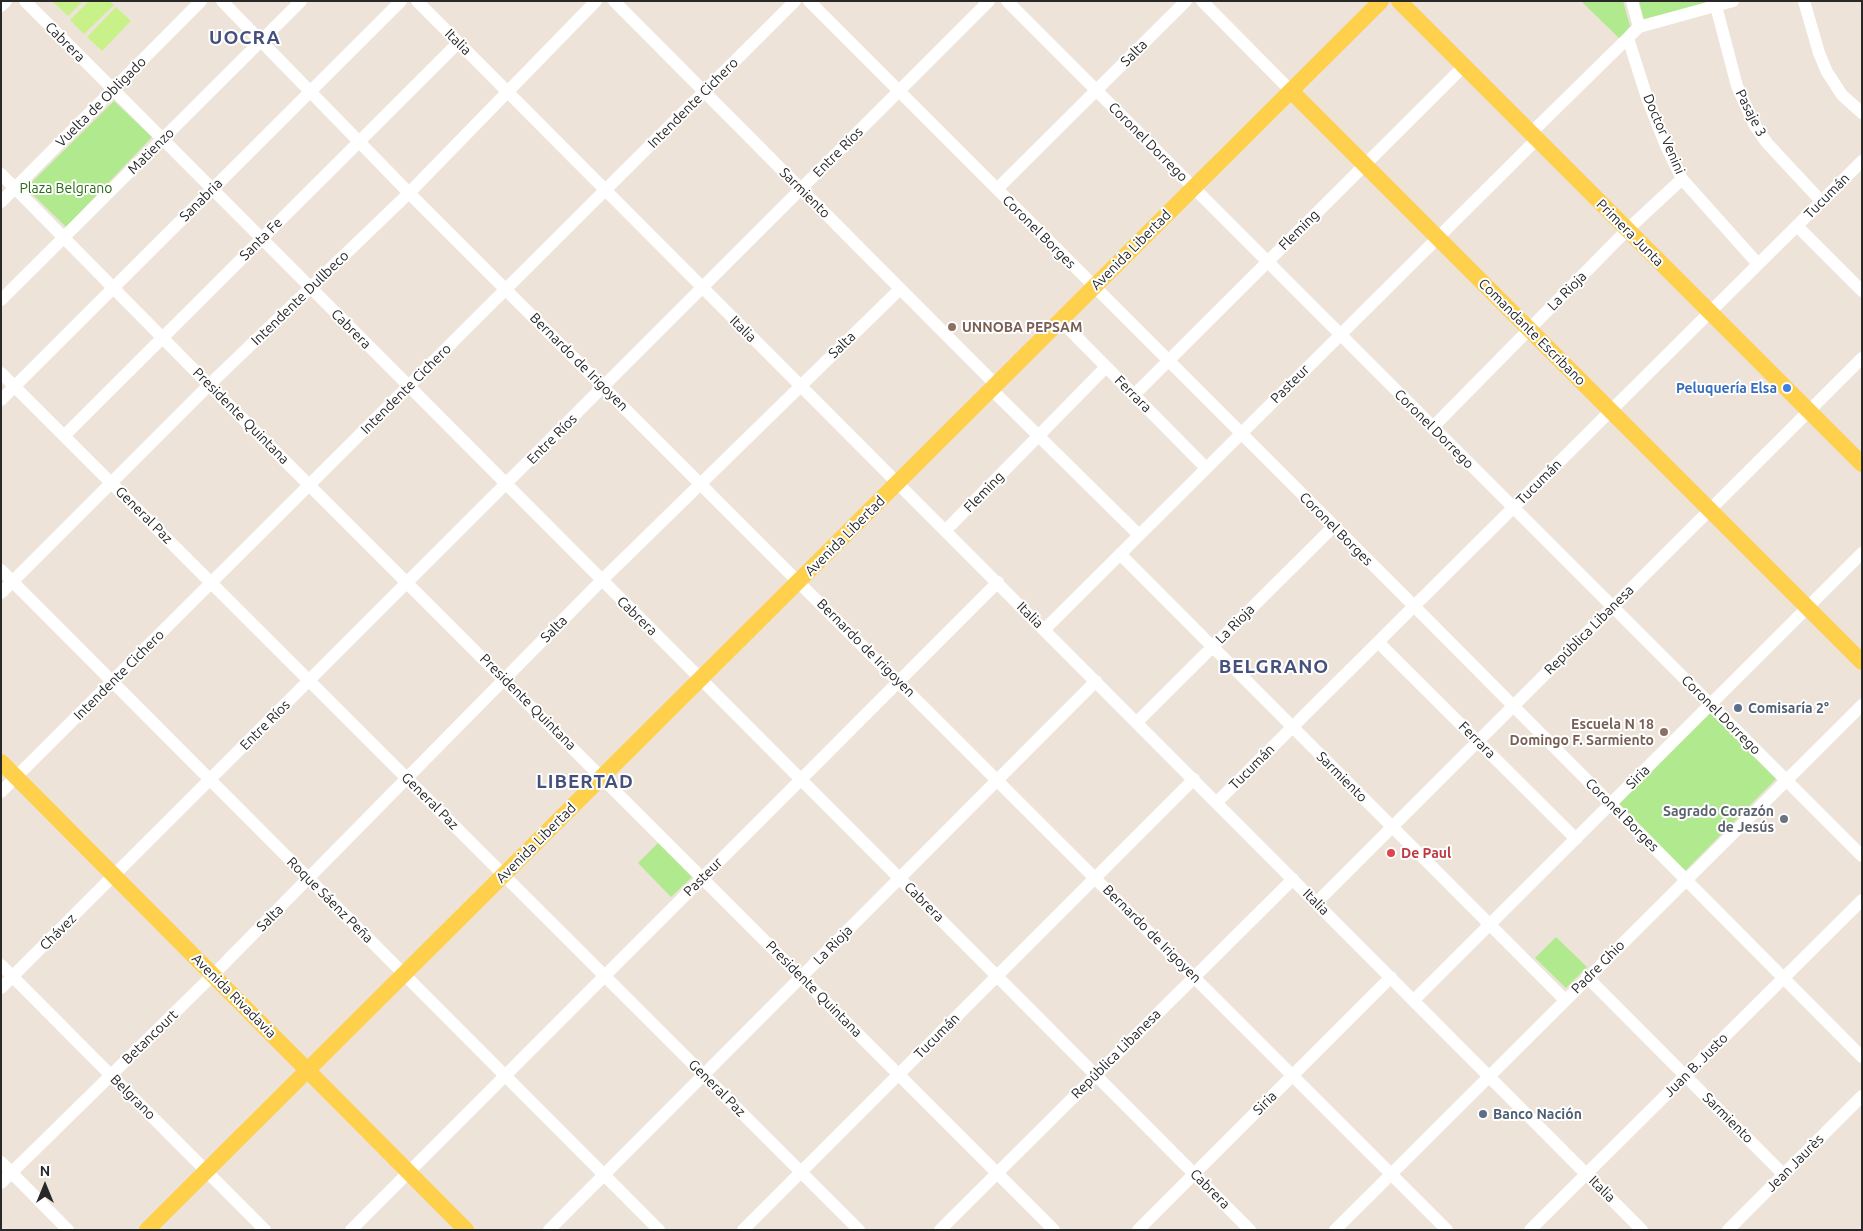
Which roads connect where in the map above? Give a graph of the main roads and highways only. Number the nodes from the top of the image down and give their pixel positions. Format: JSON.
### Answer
{"nodes":[{"id":1,"x":1381,"y":1,"type":"edge"},
{"id":2,"x":1399,"y":1,"type":"edge"},
{"id":3,"x":1291,"y":90,"type":"junction"},
{"id":4,"x":1862,"y":464,"type":"edge"},
{"id":5,"x":1862,"y":662,"type":"edge"},
{"id":6,"x":1,"y":762,"type":"edge"},
{"id":7,"x":307,"y":1070,"type":"junction"},
{"id":8,"x":147,"y":1230,"type":"edge"},
{"id":9,"x":466,"y":1230,"type":"edge"}],
"edges":[{"from":1,"to":3,"type":"main road","name":"Avenida Libertad"},
{"from":2,"to":4,"type":"main road","name":"Primera Junta"},
{"from":3,"to":5,"type":"main road","name":"Comandante Escribano"},
{"from":3,"to":7,"type":"main road","name":"Avenida Libertad"},
{"from":6,"to":7,"type":"main road","name":"Avenida Rivadavia"},
{"from":7,"to":8,"type":"main road","name":"Avenida Libertad"},
{"from":7,"to":9,"type":"main road","name":"Avenida Rivadavia"}]}
